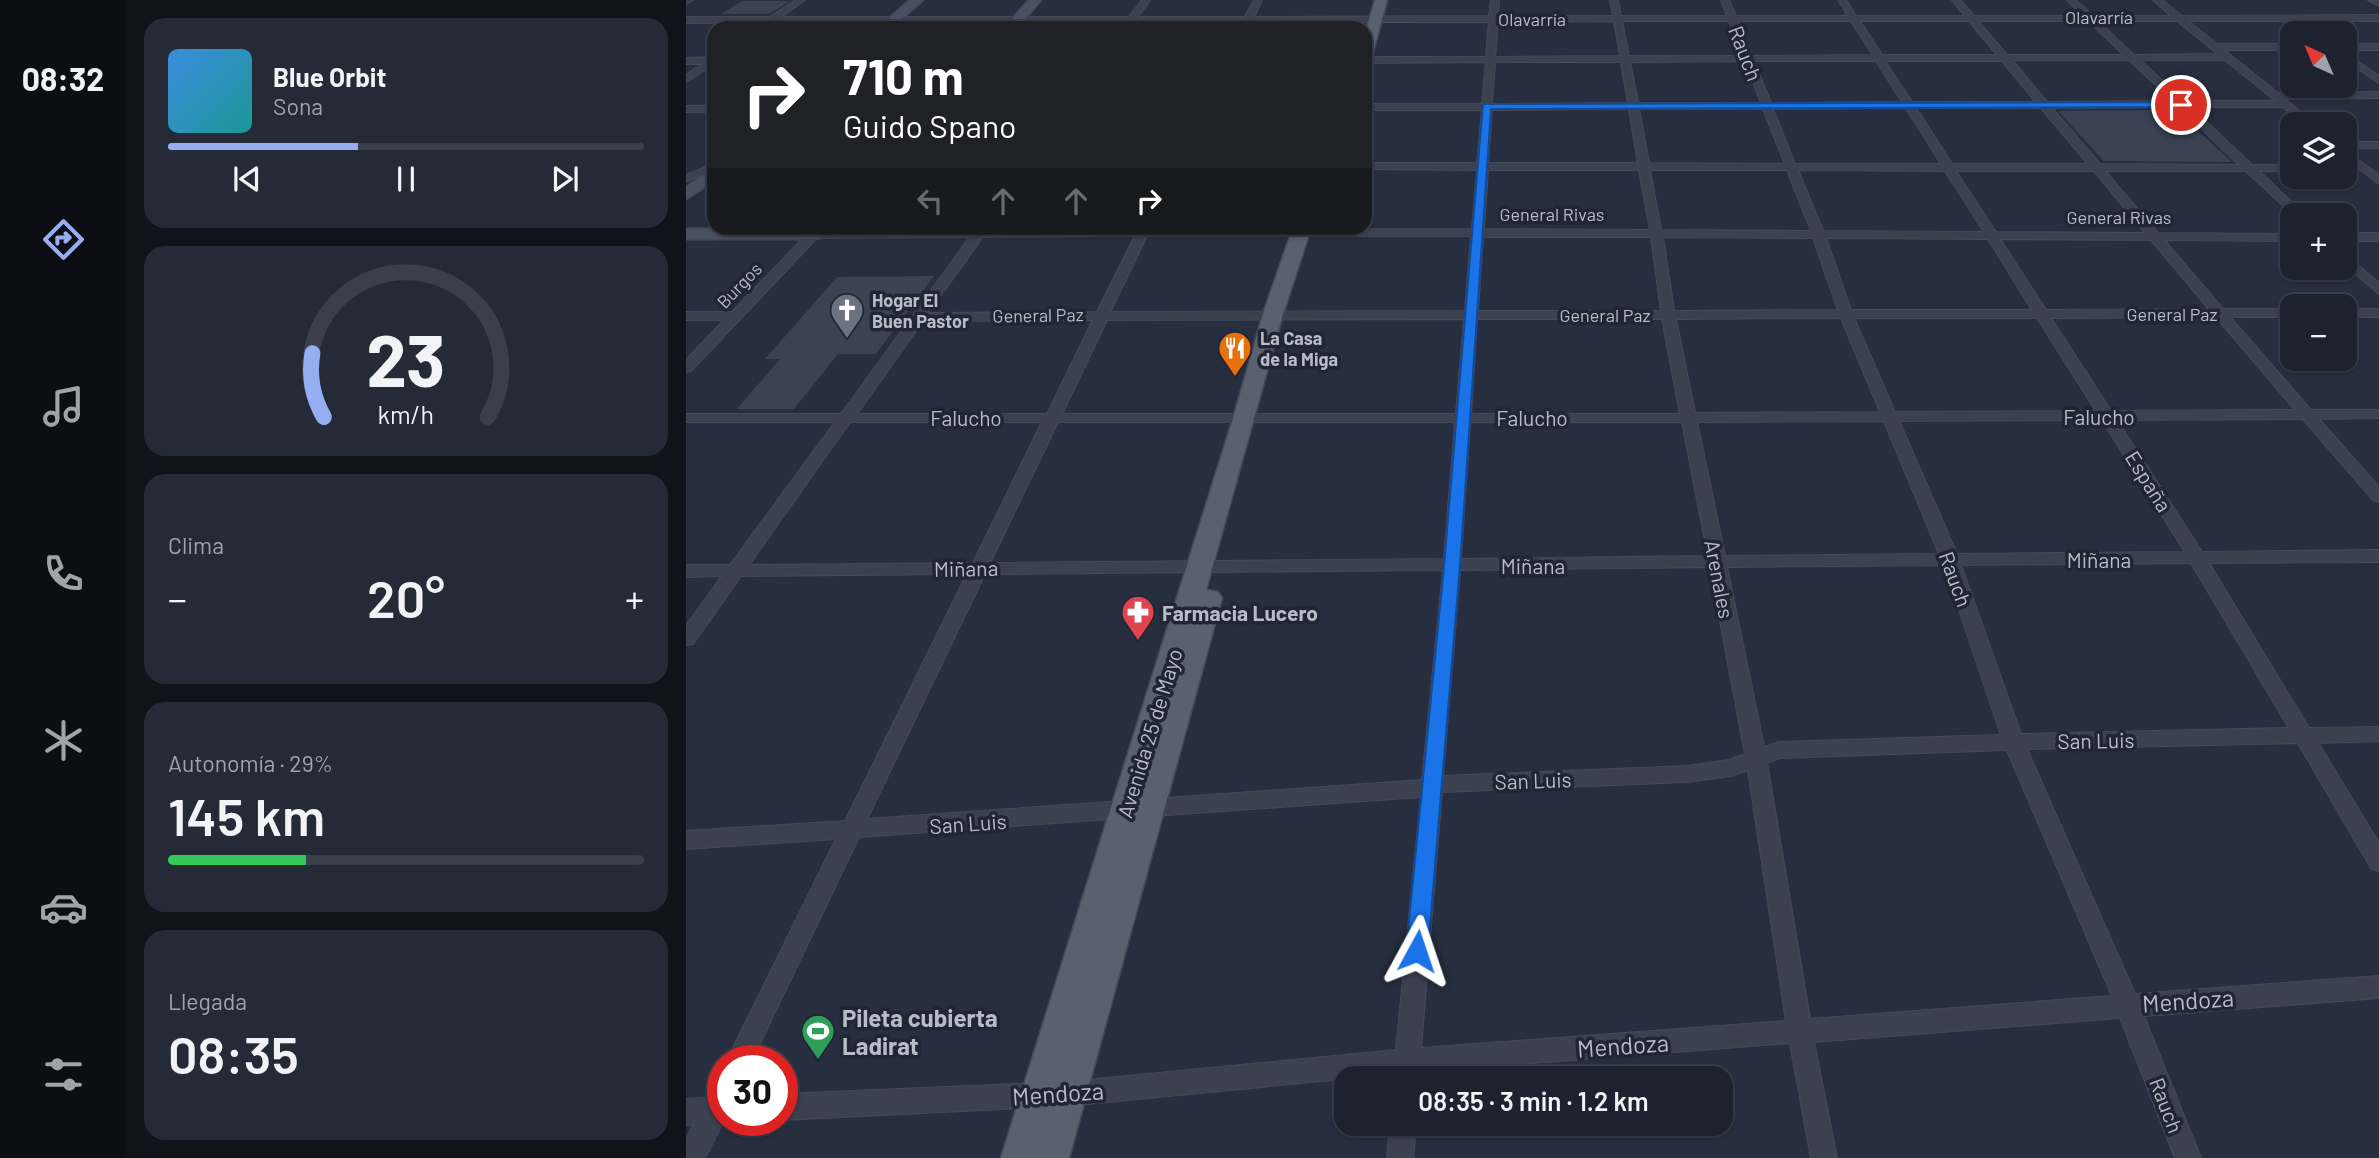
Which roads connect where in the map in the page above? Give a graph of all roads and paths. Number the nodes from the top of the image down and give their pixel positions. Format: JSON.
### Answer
{"nodes":[{"id":1,"x":801,"y":0,"type":"edge"},
{"id":2,"x":917,"y":0,"type":"edge"},
{"id":3,"x":1035,"y":0,"type":"edge"},
{"id":4,"x":1146,"y":0,"type":"edge"},
{"id":5,"x":1258,"y":0,"type":"edge"},
{"id":6,"x":1371,"y":0,"type":"edge"},
{"id":7,"x":1381,"y":0,"type":"edge"},
{"id":8,"x":1495,"y":0,"type":"edge"},
{"id":9,"x":1614,"y":0,"type":"edge"},
{"id":10,"x":1725,"y":0,"type":"edge"},
{"id":11,"x":1842,"y":0,"type":"edge"},
{"id":12,"x":1956,"y":0,"type":"edge"},
{"id":13,"x":2071,"y":0,"type":"edge"},
{"id":14,"x":2157,"y":0,"type":"edge"},
{"id":15,"x":2372,"y":0,"type":"edge"},
{"id":16,"x":2379,"y":4,"type":"edge"},
{"id":17,"x":2090,"y":17,"type":"junction"},
{"id":18,"x":1733,"y":18,"type":"junction"},
{"id":19,"x":1854,"y":18,"type":"junction"},
{"id":20,"x":1971,"y":18,"type":"junction"},
{"id":21,"x":2180,"y":18,"type":"junction"},
{"id":22,"x":2379,"y":18,"type":"edge"},
{"id":23,"x":773,"y":19,"type":"junction"},
{"id":24,"x":1494,"y":19,"type":"junction"},
{"id":25,"x":1619,"y":19,"type":"junction"},
{"id":26,"x":686,"y":20,"type":"edge"},
{"id":27,"x":1131,"y":20,"type":"junction"},
{"id":28,"x":770,"y":21,"type":"edge"},
{"id":29,"x":819,"y":21,"type":"edge"},
{"id":30,"x":892,"y":21,"type":"edge"},
{"id":31,"x":1016,"y":21,"type":"edge"},
{"id":32,"x":1102,"y":21,"type":"edge"},
{"id":33,"x":1160,"y":21,"type":"edge"},
{"id":34,"x":1248,"y":21,"type":"edge"},
{"id":35,"x":1368,"y":21,"type":"edge"},
{"id":36,"x":1369,"y":21,"type":"edge"},
{"id":37,"x":1372,"y":22,"type":"edge"},
{"id":38,"x":2215,"y":47,"type":"junction"},
{"id":39,"x":2280,"y":47,"type":"edge"},
{"id":40,"x":2357,"y":47,"type":"edge"},
{"id":41,"x":2379,"y":47,"type":"edge"},
{"id":42,"x":2002,"y":57,"type":"junction"},
{"id":43,"x":2133,"y":57,"type":"junction"},
{"id":44,"x":2227,"y":57,"type":"junction"},
{"id":45,"x":1372,"y":58,"type":"edge"},
{"id":46,"x":1748,"y":58,"type":"junction"},
{"id":47,"x":1881,"y":58,"type":"junction"},
{"id":48,"x":1490,"y":59,"type":"junction"},
{"id":49,"x":1625,"y":59,"type":"junction"},
{"id":50,"x":707,"y":60,"type":"edge"},
{"id":51,"x":686,"y":61,"type":"edge"},
{"id":52,"x":707,"y":64,"type":"edge"},
{"id":53,"x":2357,"y":64,"type":"edge"},
{"id":54,"x":686,"y":79,"type":"edge"},
{"id":55,"x":2379,"y":80,"type":"edge"},
{"id":56,"x":2379,"y":95,"type":"edge"},
{"id":57,"x":2275,"y":96,"type":"junction"},
{"id":58,"x":2285,"y":104,"type":"junction"},
{"id":59,"x":2181,"y":105,"type":"junction"},
{"id":60,"x":1486,"y":106,"type":"junction"},
{"id":61,"x":1909,"y":106,"type":"junction"},
{"id":62,"x":2045,"y":106,"type":"junction"},
{"id":63,"x":1372,"y":107,"type":"edge"},
{"id":64,"x":1633,"y":107,"type":"junction"},
{"id":65,"x":1767,"y":107,"type":"junction"},
{"id":66,"x":686,"y":109,"type":"edge"},
{"id":67,"x":707,"y":109,"type":"edge"},
{"id":68,"x":2295,"y":112,"type":"edge"},
{"id":69,"x":2357,"y":145,"type":"edge"},
{"id":70,"x":2379,"y":145,"type":"edge"},
{"id":71,"x":2357,"y":163,"type":"edge"},
{"id":72,"x":686,"y":165,"type":"edge"},
{"id":73,"x":1372,"y":166,"type":"edge"},
{"id":74,"x":1481,"y":167,"type":"junction"},
{"id":75,"x":707,"y":168,"type":"edge"},
{"id":76,"x":1644,"y":168,"type":"junction"},
{"id":77,"x":1791,"y":168,"type":"junction"},
{"id":78,"x":1949,"y":168,"type":"junction"},
{"id":79,"x":2248,"y":168,"type":"junction"},
{"id":80,"x":2280,"y":168,"type":"edge"},
{"id":81,"x":2357,"y":168,"type":"edge"},
{"id":82,"x":2363,"y":168,"type":"junction"},
{"id":83,"x":2097,"y":169,"type":"junction"},
{"id":84,"x":707,"y":170,"type":"edge"},
{"id":85,"x":707,"y":173,"type":"edge"},
{"id":86,"x":686,"y":177,"type":"edge"},
{"id":87,"x":2379,"y":181,"type":"edge"},
{"id":88,"x":686,"y":194,"type":"edge"},
{"id":89,"x":2286,"y":203,"type":"edge"},
{"id":90,"x":1372,"y":231,"type":"edge"},
{"id":91,"x":1476,"y":233,"type":"junction"},
{"id":92,"x":1656,"y":233,"type":"junction"},
{"id":93,"x":686,"y":234,"type":"edge"},
{"id":94,"x":707,"y":234,"type":"edge"},
{"id":95,"x":1818,"y":234,"type":"junction"},
{"id":96,"x":813,"y":235,"type":"edge"},
{"id":97,"x":978,"y":235,"type":"edge"},
{"id":98,"x":1142,"y":235,"type":"edge"},
{"id":99,"x":1306,"y":235,"type":"edge"},
{"id":100,"x":1990,"y":236,"type":"junction"},
{"id":101,"x":2157,"y":237,"type":"junction"},
{"id":102,"x":2280,"y":237,"type":"edge"},
{"id":103,"x":2357,"y":237,"type":"edge"},
{"id":104,"x":2379,"y":237,"type":"edge"},
{"id":105,"x":2357,"y":269,"type":"edge"},
{"id":106,"x":2379,"y":290,"type":"edge"},
{"id":107,"x":2219,"y":313,"type":"junction"},
{"id":108,"x":2280,"y":313,"type":"edge"},
{"id":109,"x":2357,"y":313,"type":"edge"},
{"id":110,"x":2379,"y":313,"type":"edge"},
{"id":111,"x":1102,"y":314,"type":"junction"},
{"id":112,"x":1281,"y":314,"type":"junction"},
{"id":113,"x":1668,"y":314,"type":"junction"},
{"id":114,"x":1846,"y":314,"type":"junction"},
{"id":115,"x":2040,"y":314,"type":"junction"},
{"id":116,"x":1470,"y":315,"type":"junction"},
{"id":117,"x":686,"y":316,"type":"edge"},
{"id":118,"x":736,"y":316,"type":"junction"},
{"id":119,"x":918,"y":317,"type":"junction"},
{"id":120,"x":686,"y":368,"type":"edge"},
{"id":121,"x":2379,"y":414,"type":"edge"},
{"id":122,"x":2308,"y":415,"type":"junction"},
{"id":123,"x":1889,"y":416,"type":"junction"},
{"id":124,"x":2108,"y":416,"type":"junction"},
{"id":125,"x":844,"y":417,"type":"junction"},
{"id":126,"x":1052,"y":417,"type":"junction"},
{"id":127,"x":1463,"y":417,"type":"junction"},
{"id":128,"x":686,"y":418,"type":"edge"},
{"id":129,"x":1688,"y":418,"type":"junction"},
{"id":130,"x":1252,"y":419,"type":"junction"},
{"id":131,"x":2379,"y":497,"type":"edge"},
{"id":132,"x":2379,"y":556,"type":"edge"},
{"id":133,"x":2197,"y":558,"type":"junction"},
{"id":134,"x":1950,"y":559,"type":"junction"},
{"id":135,"x":1717,"y":564,"type":"junction"},
{"id":136,"x":1452,"y":566,"type":"junction"},
{"id":137,"x":978,"y":567,"type":"junction"},
{"id":138,"x":1208,"y":568,"type":"junction"},
{"id":139,"x":686,"y":571,"type":"edge"},
{"id":140,"x":736,"y":571,"type":"junction"},
{"id":141,"x":686,"y":639,"type":"edge"},
{"id":142,"x":2379,"y":734,"type":"edge"},
{"id":143,"x":2302,"y":736,"type":"junction"},
{"id":144,"x":2014,"y":742,"type":"junction"},
{"id":145,"x":1756,"y":757,"type":"junction"},
{"id":146,"x":1431,"y":788,"type":"junction"},
{"id":147,"x":1136,"y":812,"type":"junction"},
{"id":148,"x":853,"y":831,"type":"junction"},
{"id":149,"x":686,"y":840,"type":"edge"},
{"id":150,"x":2379,"y":862,"type":"edge"},
{"id":151,"x":2379,"y":987,"type":"edge"},
{"id":152,"x":2127,"y":1004,"type":"junction"},
{"id":153,"x":1800,"y":1033,"type":"junction"},
{"id":154,"x":746,"y":1045,"type":"edge"},
{"id":155,"x":1407,"y":1066,"type":"edge"},
{"id":156,"x":1440,"y":1066,"type":"edge"},
{"id":157,"x":1334,"y":1074,"type":"edge"},
{"id":158,"x":1053,"y":1095,"type":"junction"},
{"id":159,"x":798,"y":1106,"type":"edge"},
{"id":160,"x":707,"y":1107,"type":"edge"},
{"id":161,"x":686,"y":1112,"type":"edge"},
{"id":162,"x":707,"y":1128,"type":"edge"},
{"id":163,"x":1402,"y":1136,"type":"edge"},
{"id":164,"x":691,"y":1158,"type":"edge"},
{"id":165,"x":1021,"y":1158,"type":"edge"},
{"id":166,"x":1049,"y":1158,"type":"edge"},
{"id":167,"x":1400,"y":1158,"type":"edge"},
{"id":168,"x":1824,"y":1158,"type":"edge"},
{"id":169,"x":2188,"y":1158,"type":"edge"}],
"edges":[{"from":1,"to":23,"type":"street"},
{"from":2,"to":30,"type":"main road"},
{"from":3,"to":31,"type":"main road"},
{"from":4,"to":27,"type":"street"},
{"from":5,"to":34,"type":"street"},
{"from":6,"to":35,"type":"main road"},
{"from":7,"to":36,"type":"main road"},
{"from":8,"to":24,"type":"street"},
{"from":9,"to":25,"type":"street","name":"Arenales"},
{"from":10,"to":18,"type":"street","name":"Rauch"},
{"from":11,"to":19,"type":"street","name":"España"},
{"from":12,"to":20,"type":"street"},
{"from":13,"to":17,"type":"street"},
{"from":14,"to":21,"type":"street"},
{"from":15,"to":16,"type":"street"},
{"from":17,"to":20,"type":"street","name":"Olavarría"},
{"from":17,"to":21,"type":"street","name":"Olavarría"},
{"from":17,"to":43,"type":"street"},
{"from":18,"to":19,"type":"street","name":"Olavarría"},
{"from":18,"to":25,"type":"street","name":"Olavarría"},
{"from":18,"to":46,"type":"street","name":"Rauch"},
{"from":19,"to":20,"type":"street","name":"Olavarría"},
{"from":19,"to":47,"type":"street","name":"España"},
{"from":20,"to":42,"type":"street"},
{"from":21,"to":22,"type":"street","name":"Olavarría"},
{"from":21,"to":38,"type":"street"},
{"from":23,"to":26,"type":"street","name":"Olavarría"},
{"from":23,"to":28,"type":"street"},
{"from":23,"to":29,"type":"street","name":"Olavarría"},
{"from":24,"to":25,"type":"street","name":"Olavarría"},
{"from":24,"to":37,"type":"street","name":"Olavarría"},
{"from":24,"to":48,"type":"street"},
{"from":25,"to":49,"type":"street","name":"Arenales"},
{"from":27,"to":32,"type":"street","name":"Olavarría"},
{"from":27,"to":33,"type":"street","name":"Olavarría"},
{"from":38,"to":39,"type":"street"},
{"from":38,"to":44,"type":"street"},
{"from":40,"to":41,"type":"street"},
{"from":42,"to":43,"type":"street"},
{"from":42,"to":47,"type":"street"},
{"from":42,"to":62,"type":"street"},
{"from":43,"to":44,"type":"street"},
{"from":43,"to":59,"type":"street"},
{"from":44,"to":57,"type":"street"},
{"from":45,"to":48,"type":"street"},
{"from":46,"to":47,"type":"street"},
{"from":46,"to":49,"type":"street"},
{"from":46,"to":65,"type":"street","name":"Rauch"},
{"from":47,"to":61,"type":"street","name":"España"},
{"from":48,"to":49,"type":"street"},
{"from":48,"to":60,"type":"street"},
{"from":49,"to":64,"type":"street","name":"Arenales"},
{"from":50,"to":51,"type":"street"},
{"from":52,"to":54,"type":"street"},
{"from":53,"to":55,"type":"street"},
{"from":56,"to":57,"type":"street"},
{"from":57,"to":58,"type":"street"},
{"from":58,"to":59,"type":"street"},
{"from":58,"to":68,"type":"street"},
{"from":59,"to":62,"type":"street"},
{"from":59,"to":79,"type":"street"},
{"from":60,"to":63,"type":"street"},
{"from":60,"to":64,"type":"street"},
{"from":60,"to":74,"type":"street"},
{"from":61,"to":62,"type":"street"},
{"from":61,"to":65,"type":"street"},
{"from":61,"to":78,"type":"street","name":"España"},
{"from":62,"to":83,"type":"street"},
{"from":64,"to":65,"type":"street"},
{"from":64,"to":76,"type":"street","name":"Arenales"},
{"from":65,"to":77,"type":"street","name":"Rauch"},
{"from":66,"to":67,"type":"street"},
{"from":69,"to":70,"type":"street"},
{"from":71,"to":82,"type":"street"},
{"from":72,"to":75,"type":"street"},
{"from":73,"to":74,"type":"street"},
{"from":74,"to":76,"type":"street"},
{"from":74,"to":91,"type":"street"},
{"from":76,"to":77,"type":"street"},
{"from":76,"to":92,"type":"street","name":"Arenales"},
{"from":77,"to":78,"type":"street"},
{"from":77,"to":95,"type":"street","name":"Rauch"},
{"from":78,"to":83,"type":"street"},
{"from":78,"to":100,"type":"street","name":"España"},
{"from":79,"to":80,"type":"street"},
{"from":79,"to":83,"type":"street"},
{"from":79,"to":89,"type":"street"},
{"from":81,"to":82,"type":"street"},
{"from":82,"to":87,"type":"street"},
{"from":83,"to":101,"type":"street"},
{"from":84,"to":86,"type":"street"},
{"from":85,"to":88,"type":"main road"},
{"from":90,"to":91,"type":"street","name":"General Rivas"},
{"from":91,"to":92,"type":"street","name":"General Rivas"},
{"from":91,"to":116,"type":"street"},
{"from":92,"to":95,"type":"street","name":"General Rivas"},
{"from":92,"to":113,"type":"street","name":"Arenales"},
{"from":93,"to":94,"type":"main road","name":"General Rivas"},
{"from":95,"to":100,"type":"street","name":"General Rivas"},
{"from":95,"to":114,"type":"street","name":"Rauch"},
{"from":96,"to":118,"type":"street","name":"Burgos"},
{"from":97,"to":119,"type":"street"},
{"from":98,"to":111,"type":"street"},
{"from":99,"to":112,"type":"main road","name":"Avenida 25 de Mayo"},
{"from":100,"to":101,"type":"street","name":"General Rivas"},
{"from":100,"to":115,"type":"street","name":"España"},
{"from":101,"to":102,"type":"street","name":"General Rivas"},
{"from":101,"to":107,"type":"street"},
{"from":103,"to":104,"type":"street"},
{"from":105,"to":106,"type":"street"},
{"from":107,"to":108,"type":"street","name":"General Paz"},
{"from":107,"to":115,"type":"street","name":"General Paz"},
{"from":107,"to":122,"type":"street"},
{"from":109,"to":110,"type":"street"},
{"from":111,"to":112,"type":"street","name":"General Paz"},
{"from":111,"to":119,"type":"street","name":"General Paz"},
{"from":111,"to":126,"type":"street"},
{"from":112,"to":116,"type":"street","name":"General Paz"},
{"from":112,"to":130,"type":"main road","name":"Avenida 25 de Mayo"},
{"from":113,"to":114,"type":"street","name":"General Paz"},
{"from":113,"to":116,"type":"street","name":"General Paz"},
{"from":113,"to":129,"type":"street","name":"Arenales"},
{"from":114,"to":115,"type":"street","name":"General Paz"},
{"from":114,"to":123,"type":"street","name":"Rauch"},
{"from":115,"to":124,"type":"street","name":"España"},
{"from":116,"to":127,"type":"street"},
{"from":117,"to":118,"type":"street"},
{"from":118,"to":120,"type":"street","name":"Burgos"},
{"from":119,"to":125,"type":"street"},
{"from":121,"to":122,"type":"street","name":"Falucho"},
{"from":122,"to":124,"type":"street","name":"Falucho"},
{"from":122,"to":131,"type":"street"},
{"from":123,"to":124,"type":"street","name":"Falucho"},
{"from":123,"to":129,"type":"street","name":"Falucho"},
{"from":123,"to":134,"type":"street","name":"Rauch"},
{"from":124,"to":133,"type":"street","name":"España"},
{"from":125,"to":126,"type":"street","name":"Falucho"},
{"from":125,"to":128,"type":"street","name":"Falucho"},
{"from":125,"to":140,"type":"street"},
{"from":126,"to":130,"type":"street","name":"Falucho"},
{"from":126,"to":137,"type":"street"},
{"from":127,"to":129,"type":"street","name":"Falucho"},
{"from":127,"to":130,"type":"street","name":"Falucho"},
{"from":127,"to":136,"type":"street"},
{"from":129,"to":135,"type":"street","name":"Arenales"},
{"from":130,"to":138,"type":"main road","name":"Avenida 25 de Mayo"},
{"from":132,"to":133,"type":"street","name":"Miñana"},
{"from":133,"to":134,"type":"street","name":"Miñana"},
{"from":133,"to":143,"type":"street","name":"España"},
{"from":134,"to":135,"type":"street","name":"Miñana"},
{"from":134,"to":144,"type":"street","name":"Rauch"},
{"from":135,"to":136,"type":"street","name":"Miñana"},
{"from":135,"to":145,"type":"street","name":"Arenales"},
{"from":136,"to":138,"type":"street","name":"Miñana"},
{"from":136,"to":146,"type":"street"},
{"from":137,"to":138,"type":"street","name":"Miñana"},
{"from":137,"to":140,"type":"street","name":"Miñana"},
{"from":137,"to":148,"type":"street"},
{"from":138,"to":147,"type":"main road","name":"Avenida 25 de Mayo"},
{"from":139,"to":140,"type":"street","name":"Miñana"},
{"from":140,"to":141,"type":"street"},
{"from":142,"to":143,"type":"street","name":"San Luis"},
{"from":143,"to":144,"type":"street","name":"San Luis"},
{"from":143,"to":150,"type":"street","name":"España"},
{"from":144,"to":145,"type":"street","name":"San Luis"},
{"from":144,"to":152,"type":"street","name":"Rauch"},
{"from":145,"to":146,"type":"street","name":"San Luis"},
{"from":145,"to":153,"type":"street","name":"Arenales"},
{"from":146,"to":147,"type":"street","name":"San Luis"},
{"from":146,"to":155,"type":"street"},
{"from":147,"to":148,"type":"street","name":"San Luis"},
{"from":147,"to":158,"type":"main road","name":"Avenida 25 de Mayo"},
{"from":148,"to":149,"type":"street","name":"San Luis"},
{"from":148,"to":154,"type":"street"},
{"from":151,"to":152,"type":"street","name":"Mendoza"},
{"from":152,"to":153,"type":"street","name":"Mendoza"},
{"from":152,"to":169,"type":"street","name":"Rauch"},
{"from":153,"to":156,"type":"street","name":"Mendoza"},
{"from":153,"to":168,"type":"street","name":"Arenales"},
{"from":157,"to":158,"type":"street","name":"Mendoza"},
{"from":158,"to":159,"type":"street","name":"Mendoza"},
{"from":158,"to":165,"type":"main road","name":"Avenida 25 de Mayo"},
{"from":158,"to":166,"type":"main road","name":"Avenida 25 de Mayo"},
{"from":160,"to":161,"type":"street"},
{"from":162,"to":164,"type":"street"},
{"from":163,"to":167,"type":"street"}]}
